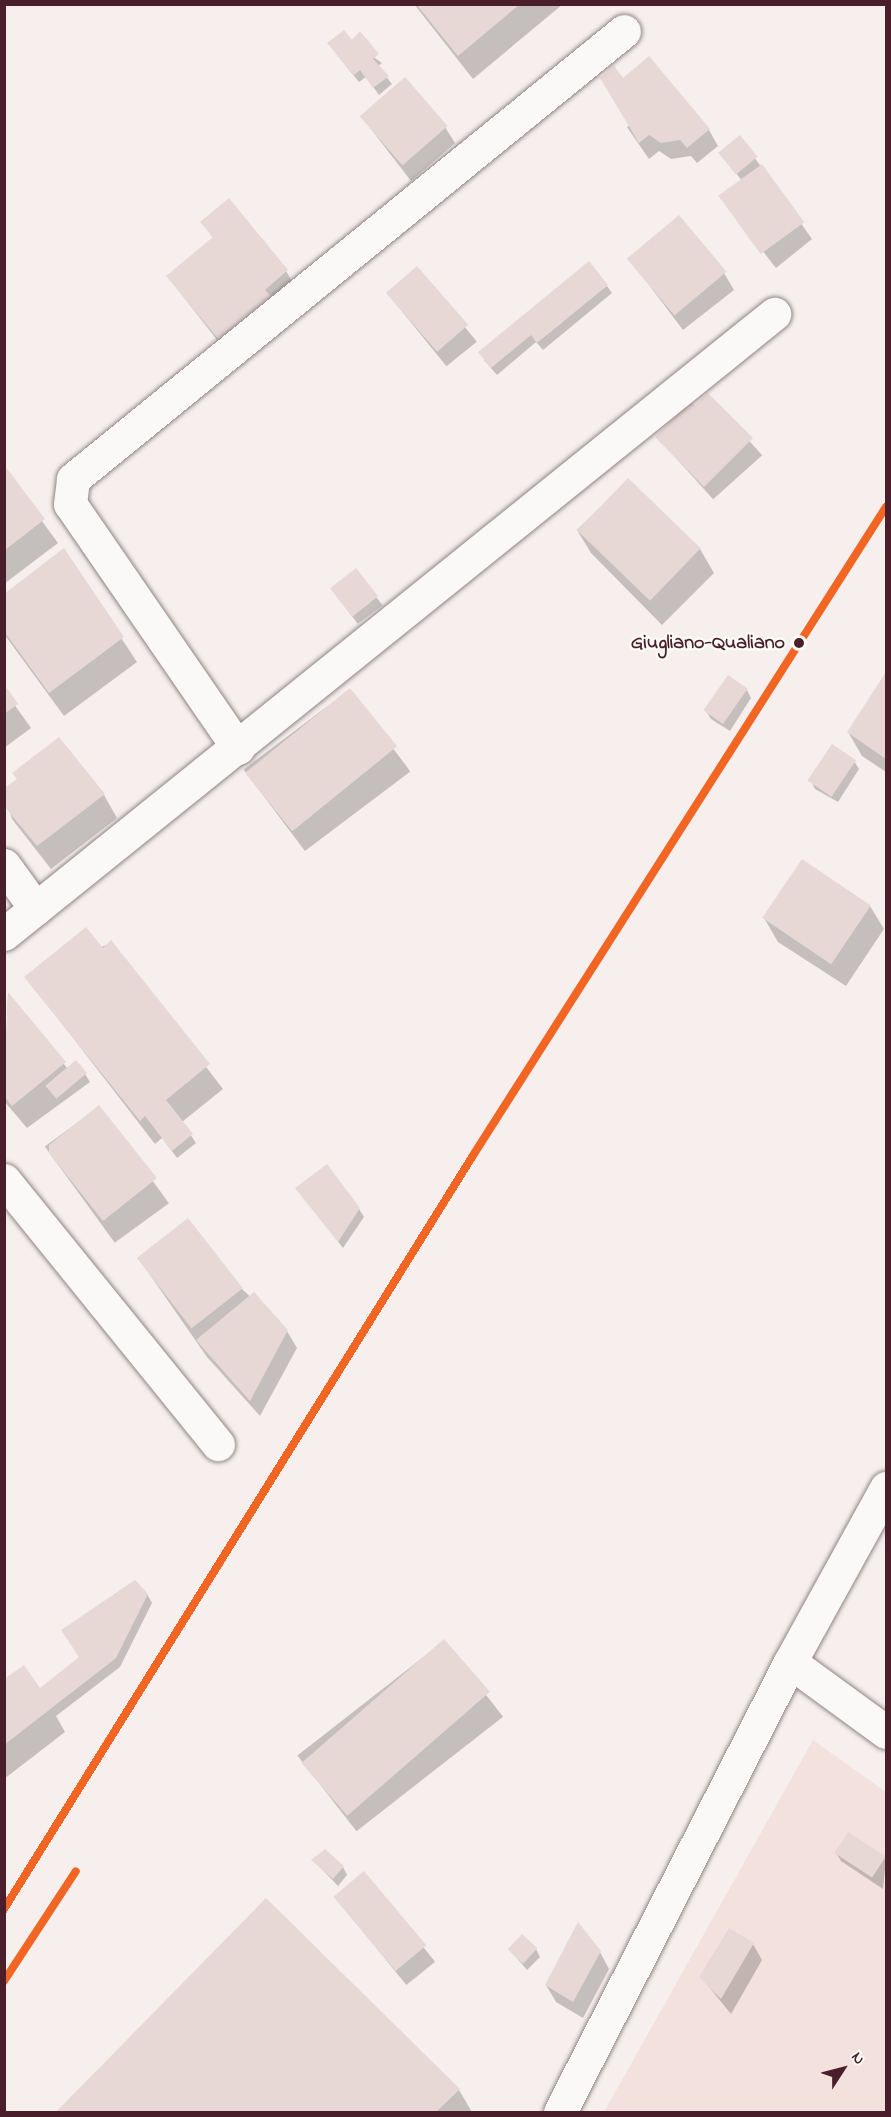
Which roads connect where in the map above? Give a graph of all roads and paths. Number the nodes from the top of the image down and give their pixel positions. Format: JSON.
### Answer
{"nodes":[{"id":1,"x":624,"y":31,"type":"dead end"},
{"id":2,"x":774,"y":314,"type":"dead end"},
{"id":3,"x":238,"y":748,"type":"junction"},
{"id":4,"x":4,"y":865,"type":"edge"},
{"id":5,"x":36,"y":909,"type":"junction"},
{"id":6,"x":4,"y":934,"type":"edge"},
{"id":7,"x":4,"y":1179,"type":"edge"},
{"id":8,"x":218,"y":1444,"type":"dead end"},
{"id":9,"x":886,"y":1488,"type":"edge"},
{"id":10,"x":790,"y":1662,"type":"junction"},
{"id":11,"x":886,"y":1732,"type":"edge"},
{"id":12,"x":560,"y":2112,"type":"edge"}],
"edges":[{"from":1,"to":3,"type":"street"},
{"from":2,"to":3,"type":"street"},
{"from":3,"to":5,"type":"street"},
{"from":4,"to":5,"type":"street"},
{"from":5,"to":6,"type":"street"},
{"from":7,"to":8,"type":"street"},
{"from":9,"to":10,"type":"street"},
{"from":10,"to":11,"type":"street"},
{"from":10,"to":12,"type":"street"}]}
